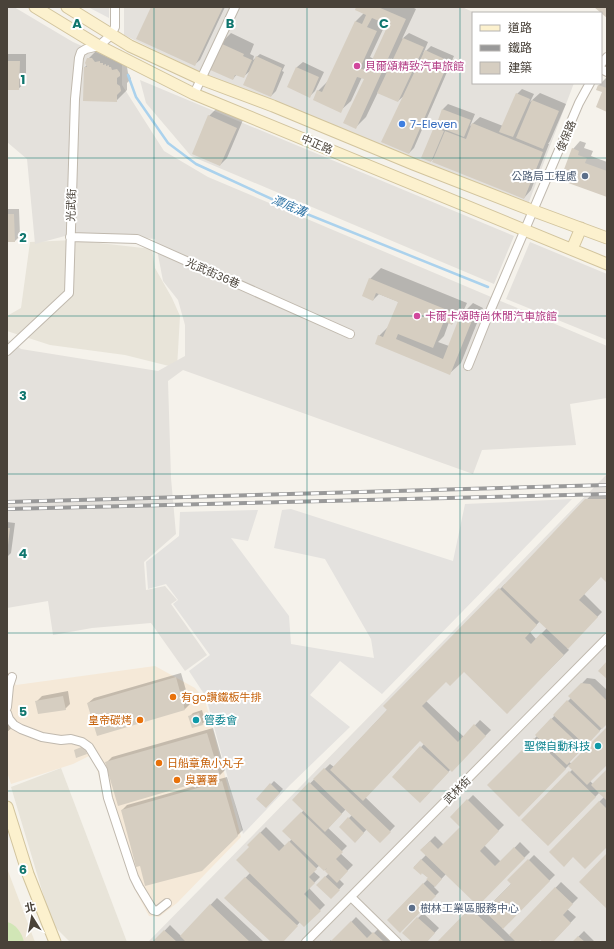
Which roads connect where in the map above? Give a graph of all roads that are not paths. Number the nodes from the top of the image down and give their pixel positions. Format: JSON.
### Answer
{"nodes":[{"id":1,"x":35,"y":7,"type":"edge"},
{"id":2,"x":67,"y":7,"type":"edge"},
{"id":3,"x":115,"y":7,"type":"edge"},
{"id":4,"x":235,"y":7,"type":"edge"},
{"id":5,"x":111,"y":36,"type":"junction"},
{"id":6,"x":99,"y":46,"type":"junction"},
{"id":7,"x":201,"y":79,"type":"junction"},
{"id":8,"x":590,"y":84,"type":"edge"},
{"id":9,"x":194,"y":94,"type":"junction"},
{"id":10,"x":533,"y":211,"type":"junction"},
{"id":11,"x":581,"y":228,"type":"junction"},
{"id":12,"x":525,"y":230,"type":"junction"},
{"id":13,"x":70,"y":237,"type":"junction"},
{"id":14,"x":607,"y":238,"type":"edge"},
{"id":15,"x":572,"y":249,"type":"junction"},
{"id":16,"x":607,"y":264,"type":"edge"},
{"id":17,"x":350,"y":334,"type":"dead end"},
{"id":18,"x":7,"y":351,"type":"edge"},
{"id":19,"x":468,"y":366,"type":"dead end"},
{"id":20,"x":607,"y":638,"type":"edge"},
{"id":21,"x":12,"y":677,"type":"dead end"},
{"id":22,"x":7,"y":707,"type":"edge"},
{"id":23,"x":7,"y":713,"type":"edge"},
{"id":24,"x":7,"y":807,"type":"edge"},
{"id":25,"x":350,"y":897,"type":"junction"},
{"id":26,"x":167,"y":903,"type":"dead end"},
{"id":27,"x":55,"y":942,"type":"edge"},
{"id":28,"x":306,"y":942,"type":"edge"},
{"id":29,"x":397,"y":942,"type":"edge"}],
"edges":[{"from":1,"to":6,"type":"main road","name":"中正路"},
{"from":2,"to":5,"type":"main road","name":"中正路"},
{"from":3,"to":5,"type":"street"},
{"from":4,"to":7,"type":"street"},
{"from":5,"to":6,"type":"street","name":"光武街"},
{"from":5,"to":7,"type":"main road","name":"中正路"},
{"from":6,"to":9,"type":"main road","name":"中正路"},
{"from":6,"to":13,"type":"street","name":"光武街"},
{"from":7,"to":9,"type":"street"},
{"from":7,"to":10,"type":"main road","name":"中正路"},
{"from":8,"to":10,"type":"street","name":"俊保路"},
{"from":9,"to":12,"type":"main road","name":"中正路"},
{"from":10,"to":11,"type":"main road","name":"中正路"},
{"from":10,"to":12,"type":"street","name":"俊保路"},
{"from":11,"to":14,"type":"main road","name":"中正路"},
{"from":11,"to":15,"type":"main road"},
{"from":12,"to":15,"type":"main road","name":"中正路"},
{"from":12,"to":19,"type":"street","name":"俊保路"},
{"from":13,"to":17,"type":"street","name":"光武街36巷"},
{"from":13,"to":18,"type":"street","name":"光武街"},
{"from":15,"to":16,"type":"main road","name":"中正路"},
{"from":20,"to":25,"type":"street","name":"武林街"},
{"from":21,"to":22,"type":"street"},
{"from":23,"to":26,"type":"street"},
{"from":24,"to":27,"type":"main road"},
{"from":25,"to":28,"type":"street","name":"武林街"},
{"from":25,"to":29,"type":"street"}]}
